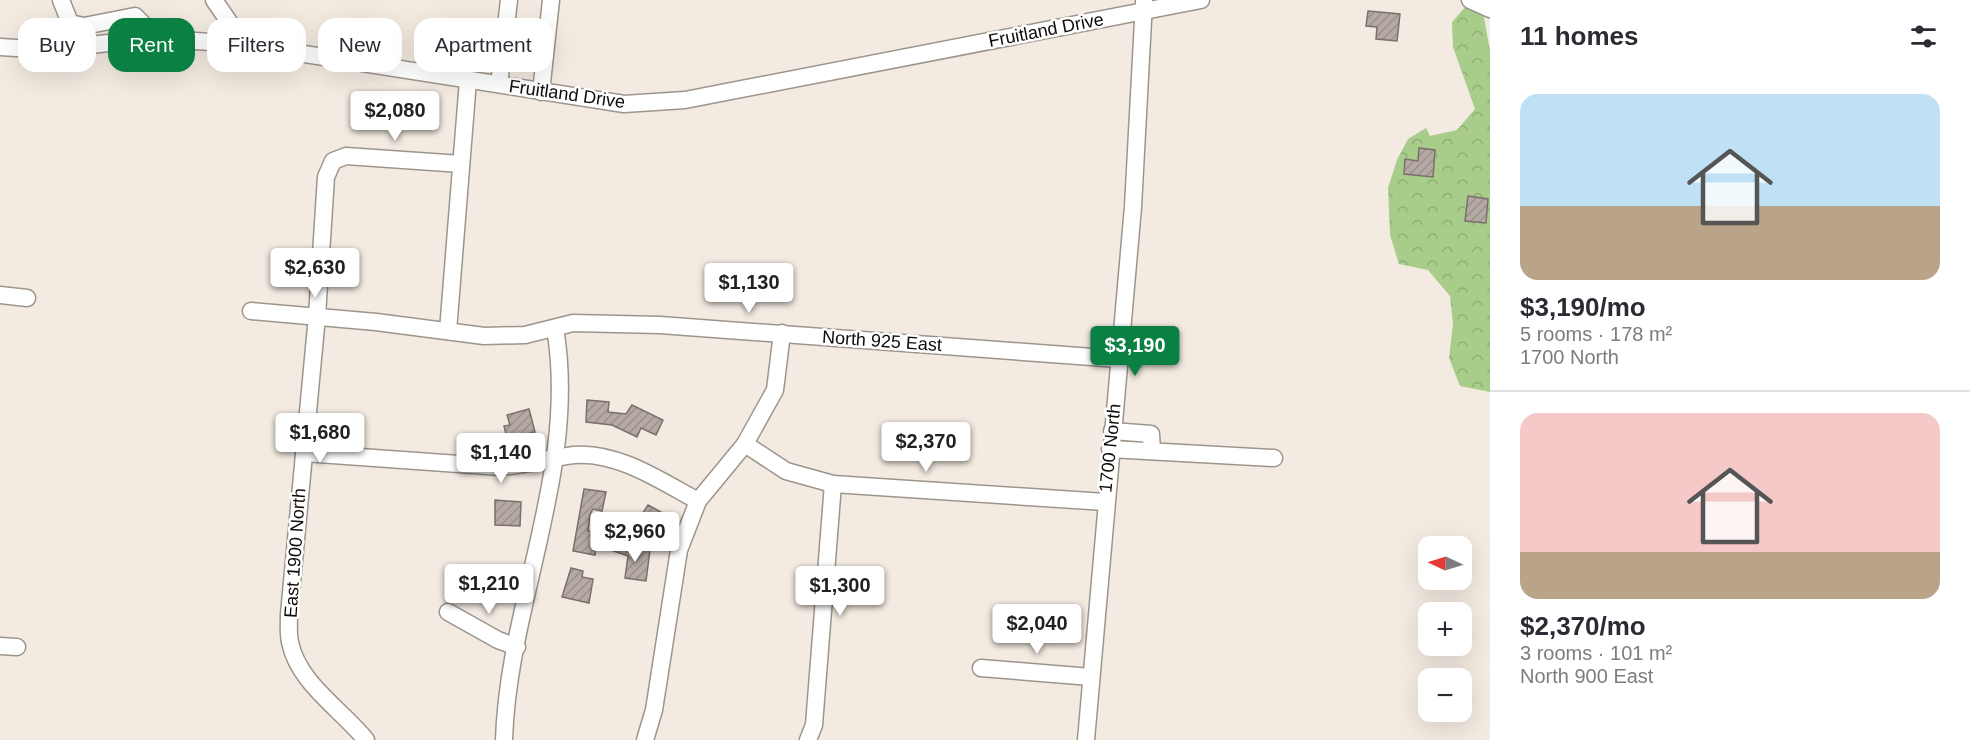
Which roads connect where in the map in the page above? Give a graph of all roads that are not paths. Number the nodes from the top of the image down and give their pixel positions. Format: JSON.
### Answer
{"nodes":[{"id":1,"x":61,"y":0,"type":"edge"},
{"id":2,"x":214,"y":0,"type":"edge"},
{"id":3,"x":509,"y":0,"type":"edge"},
{"id":4,"x":550,"y":0,"type":"edge"},
{"id":5,"x":1201,"y":0,"type":"edge"},
{"id":6,"x":1470,"y":0,"type":"edge"},
{"id":7,"x":1143,"y":6,"type":"edge"},
{"id":8,"x":1490,"y":9,"type":"edge"},
{"id":9,"x":226,"y":18,"type":"edge"},
{"id":10,"x":108,"y":21,"type":"edge"},
{"id":11,"x":108,"y":43,"type":"edge"},
{"id":12,"x":0,"y":47,"type":"edge"},
{"id":13,"x":306,"y":54,"type":"edge"},
{"id":14,"x":468,"y":80,"type":"junction"},
{"id":15,"x":499,"y":84,"type":"junction"},
{"id":16,"x":541,"y":92,"type":"junction"},
{"id":17,"x":461,"y":164,"type":"junction"},
{"id":18,"x":0,"y":296,"type":"edge"},
{"id":19,"x":27,"y":298,"type":"dead end"},
{"id":20,"x":251,"y":311,"type":"dead end"},
{"id":21,"x":317,"y":316,"type":"junction"},
{"id":22,"x":555,"y":328,"type":"junction"},
{"id":23,"x":448,"y":331,"type":"junction"},
{"id":24,"x":782,"y":333,"type":"junction"},
{"id":25,"x":1119,"y":359,"type":"junction"},
{"id":26,"x":1112,"y":431,"type":"junction"},
{"id":27,"x":745,"y":444,"type":"junction"},
{"id":28,"x":1110,"y":449,"type":"junction"},
{"id":29,"x":1152,"y":451,"type":"junction"},
{"id":30,"x":304,"y":453,"type":"junction"},
{"id":31,"x":554,"y":459,"type":"junction"},
{"id":32,"x":1274,"y":459,"type":"dead end"},
{"id":33,"x":833,"y":484,"type":"junction"},
{"id":34,"x":698,"y":501,"type":"junction"},
{"id":35,"x":1105,"y":502,"type":"junction"},
{"id":36,"x":448,"y":612,"type":"dead end"},
{"id":37,"x":0,"y":646,"type":"edge"},
{"id":38,"x":17,"y":647,"type":"dead end"},
{"id":39,"x":517,"y":647,"type":"junction"},
{"id":40,"x":981,"y":668,"type":"dead end"},
{"id":41,"x":1091,"y":677,"type":"junction"},
{"id":42,"x":366,"y":740,"type":"edge"},
{"id":43,"x":504,"y":740,"type":"edge"},
{"id":44,"x":645,"y":740,"type":"edge"},
{"id":45,"x":808,"y":740,"type":"edge"},
{"id":46,"x":1086,"y":740,"type":"edge"}],
"edges":[{"from":1,"to":10,"type":"street"},
{"from":2,"to":9,"type":"street"},
{"from":3,"to":15,"type":"street"},
{"from":4,"to":16,"type":"street"},
{"from":5,"to":7,"type":"street","name":"Fruitland Drive"},
{"from":6,"to":8,"type":"street"},
{"from":7,"to":16,"type":"street","name":"Fruitland Drive"},
{"from":7,"to":25,"type":"street","name":"1700 North"},
{"from":11,"to":12,"type":"street","name":"Fruitland Drive"},
{"from":13,"to":14,"type":"street","name":"Fruitland Drive"},
{"from":14,"to":15,"type":"street","name":"Fruitland Drive"},
{"from":14,"to":17,"type":"street"},
{"from":15,"to":16,"type":"street","name":"Fruitland Drive"},
{"from":17,"to":21,"type":"street","name":"East 1900 North"},
{"from":17,"to":23,"type":"street"},
{"from":18,"to":19,"type":"street"},
{"from":20,"to":21,"type":"street","name":"North 925 East"},
{"from":21,"to":23,"type":"street","name":"North 925 East"},
{"from":21,"to":30,"type":"street","name":"East 1900 North"},
{"from":22,"to":23,"type":"street","name":"North 925 East"},
{"from":22,"to":24,"type":"street","name":"North 925 East"},
{"from":22,"to":31,"type":"street"},
{"from":24,"to":25,"type":"street","name":"North 925 East"},
{"from":24,"to":27,"type":"street"},
{"from":25,"to":26,"type":"street","name":"1700 North"},
{"from":26,"to":28,"type":"street","name":"1700 North"},
{"from":26,"to":29,"type":"street"},
{"from":27,"to":33,"type":"street"},
{"from":27,"to":34,"type":"street"},
{"from":28,"to":29,"type":"street"},
{"from":28,"to":35,"type":"street","name":"1700 North"},
{"from":29,"to":32,"type":"street"},
{"from":30,"to":31,"type":"street"},
{"from":30,"to":42,"type":"street","name":"East 1900 North"},
{"from":31,"to":34,"type":"street"},
{"from":31,"to":39,"type":"street"},
{"from":33,"to":35,"type":"street"},
{"from":33,"to":45,"type":"street"},
{"from":34,"to":44,"type":"street"},
{"from":35,"to":41,"type":"street","name":"1700 North"},
{"from":36,"to":39,"type":"street"},
{"from":37,"to":38,"type":"street"},
{"from":39,"to":43,"type":"street"},
{"from":40,"to":41,"type":"street"},
{"from":41,"to":46,"type":"street","name":"1700 North"}]}
